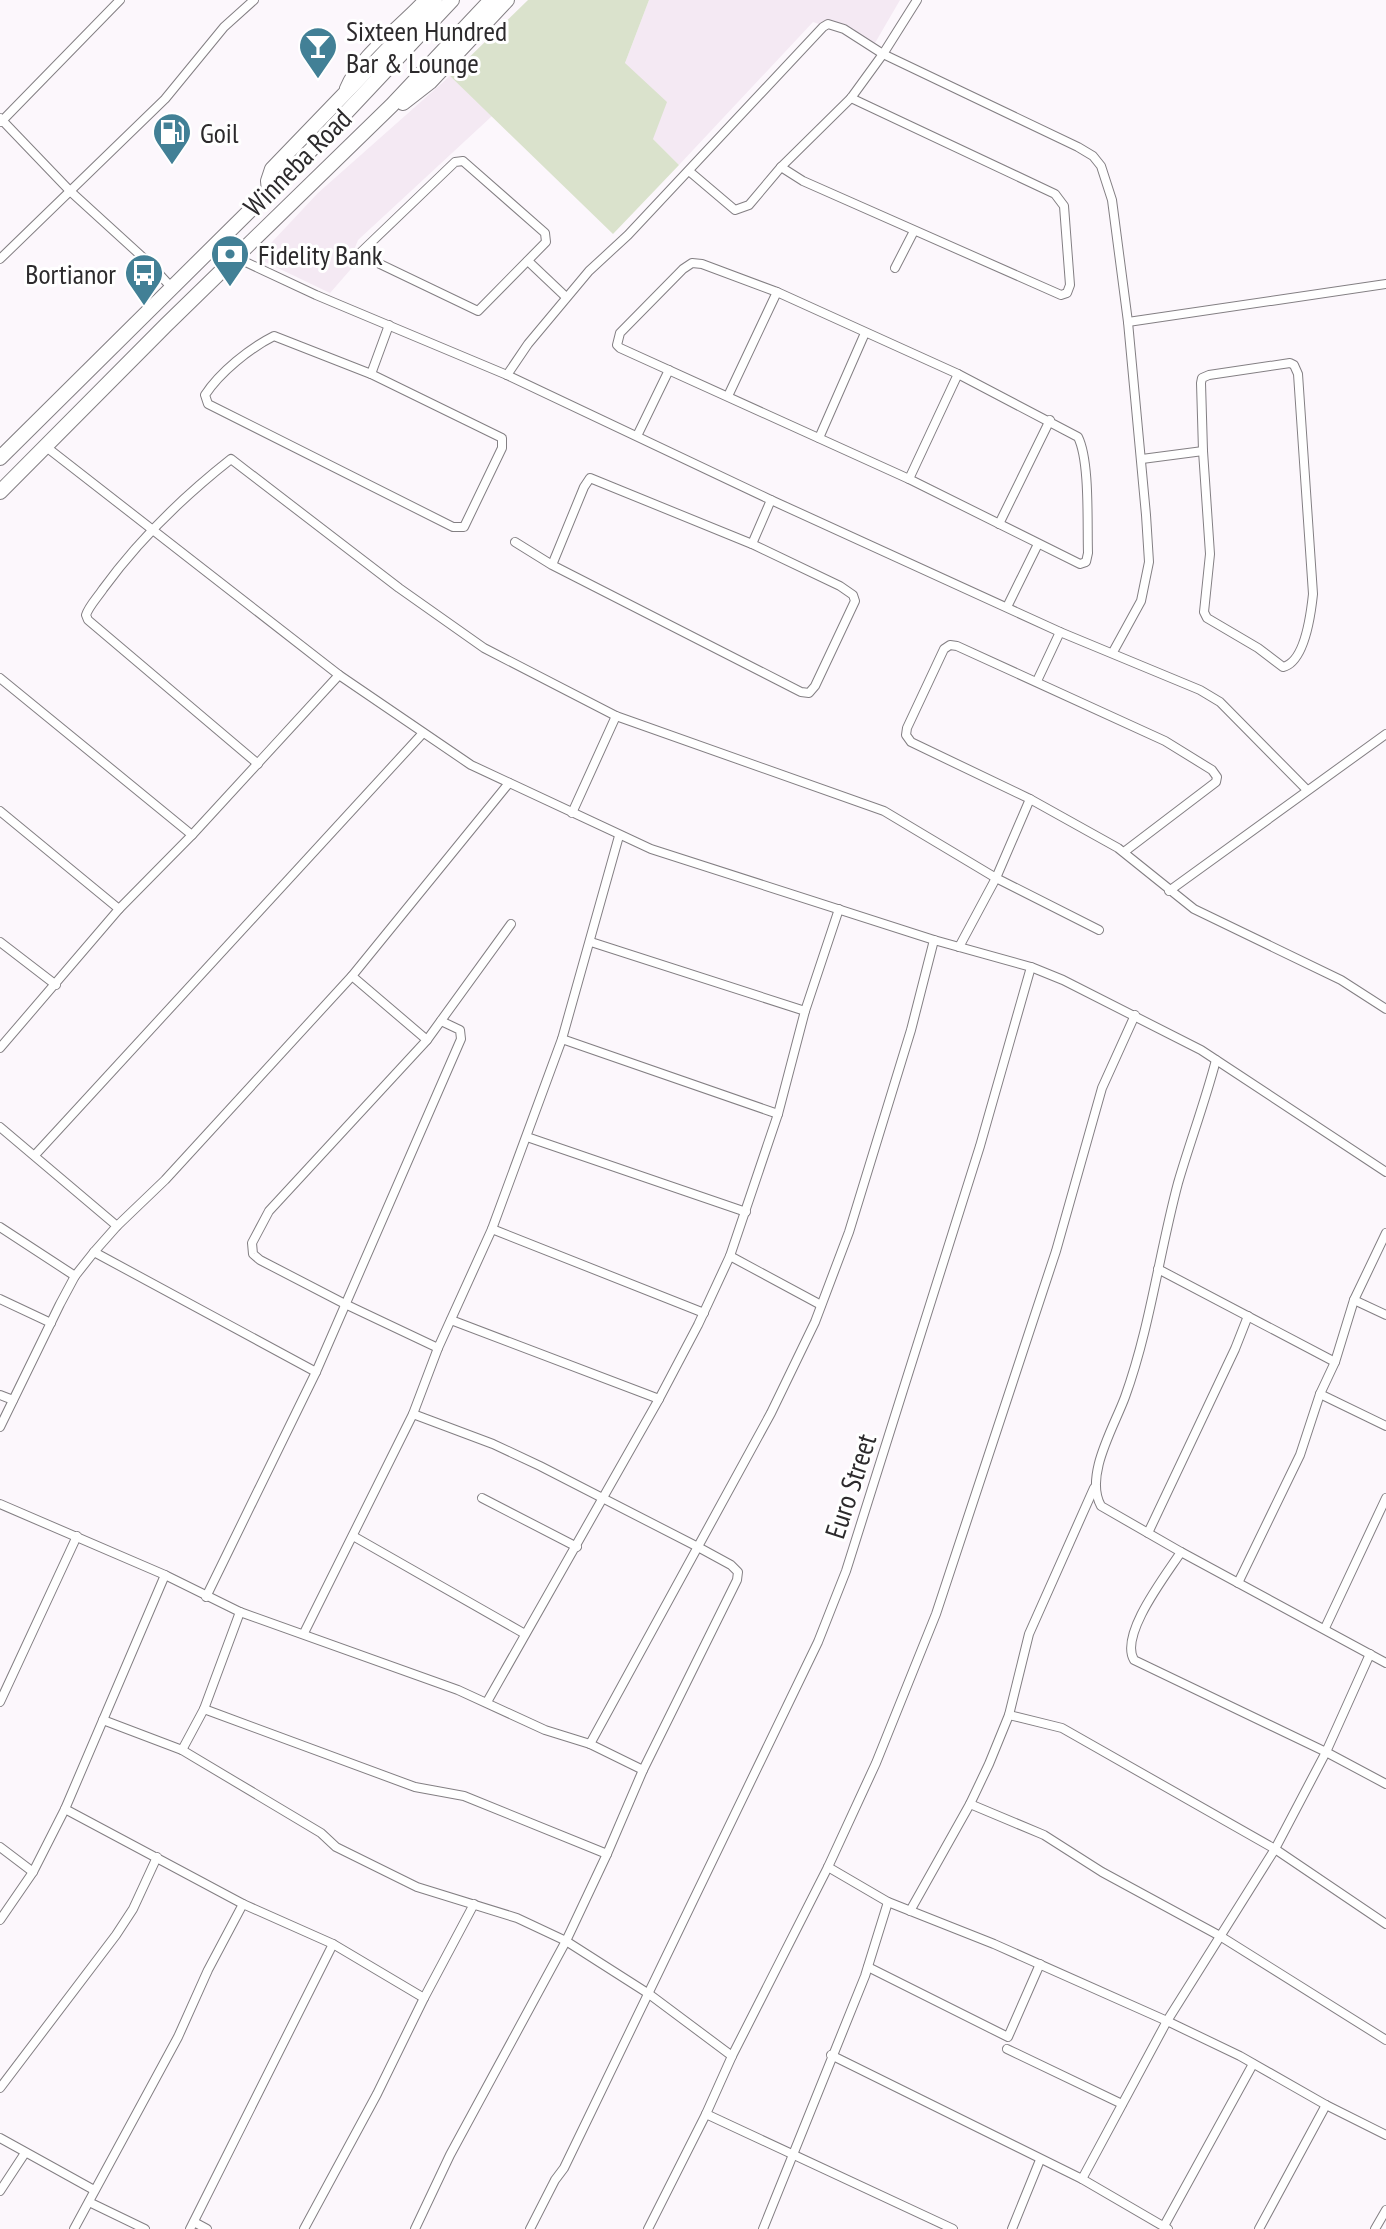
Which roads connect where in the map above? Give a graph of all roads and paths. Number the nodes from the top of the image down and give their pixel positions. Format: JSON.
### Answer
{"nodes":[{"id":1,"x":120,"y":0,"type":"edge"},
{"id":2,"x":254,"y":0,"type":"edge"},
{"id":3,"x":422,"y":0,"type":"edge"},
{"id":4,"x":435,"y":0,"type":"edge"},
{"id":5,"x":452,"y":0,"type":"edge"},
{"id":6,"x":491,"y":0,"type":"edge"},
{"id":7,"x":507,"y":0,"type":"edge"},
{"id":8,"x":917,"y":0,"type":"edge"},
{"id":9,"x":883,"y":54,"type":"junction"},
{"id":10,"x":340,"y":97,"type":"junction"},
{"id":11,"x":851,"y":98,"type":"junction"},
{"id":12,"x":1,"y":120,"type":"edge"},
{"id":13,"x":355,"y":140,"type":"junction"},
{"id":14,"x":781,"y":167,"type":"junction"},
{"id":15,"x":689,"y":171,"type":"junction"},
{"id":16,"x":70,"y":191,"type":"junction"},
{"id":17,"x":269,"y":191,"type":"junction"},
{"id":18,"x":914,"y":231,"type":"junction"},
{"id":19,"x":237,"y":258,"type":"junction"},
{"id":20,"x":0,"y":259,"type":"edge"},
{"id":21,"x":528,"y":261,"type":"junction"},
{"id":22,"x":895,"y":268,"type":"dead end"},
{"id":23,"x":1386,"y":284,"type":"edge"},
{"id":24,"x":171,"y":287,"type":"junction"},
{"id":25,"x":777,"y":292,"type":"junction"},
{"id":26,"x":566,"y":297,"type":"junction"},
{"id":27,"x":1128,"y":322,"type":"junction"},
{"id":28,"x":389,"y":325,"type":"junction"},
{"id":29,"x":865,"y":333,"type":"junction"},
{"id":30,"x":669,"y":370,"type":"junction"},
{"id":31,"x":371,"y":374,"type":"junction"},
{"id":32,"x":958,"y":374,"type":"junction"},
{"id":33,"x":507,"y":375,"type":"junction"},
{"id":34,"x":728,"y":396,"type":"junction"},
{"id":35,"x":1050,"y":420,"type":"junction"},
{"id":36,"x":637,"y":436,"type":"junction"},
{"id":37,"x":819,"y":438,"type":"junction"},
{"id":38,"x":45,"y":445,"type":"junction"},
{"id":39,"x":1203,"y":451,"type":"junction"},
{"id":40,"x":0,"y":458,"type":"edge"},
{"id":41,"x":1142,"y":459,"type":"junction"},
{"id":42,"x":909,"y":479,"type":"junction"},
{"id":43,"x":0,"y":492,"type":"edge"},
{"id":44,"x":771,"y":500,"type":"junction"},
{"id":45,"x":999,"y":524,"type":"junction"},
{"id":46,"x":153,"y":532,"type":"junction"},
{"id":47,"x":515,"y":542,"type":"dead end"},
{"id":48,"x":752,"y":544,"type":"junction"},
{"id":49,"x":1038,"y":544,"type":"junction"},
{"id":50,"x":552,"y":565,"type":"junction"},
{"id":51,"x":1007,"y":607,"type":"junction"},
{"id":52,"x":1060,"y":632,"type":"junction"},
{"id":53,"x":1113,"y":652,"type":"junction"},
{"id":54,"x":339,"y":675,"type":"junction"},
{"id":55,"x":0,"y":678,"type":"edge"},
{"id":56,"x":1037,"y":681,"type":"junction"},
{"id":57,"x":616,"y":716,"type":"junction"},
{"id":58,"x":423,"y":733,"type":"junction"},
{"id":59,"x":1386,"y":734,"type":"edge"},
{"id":60,"x":258,"y":764,"type":"junction"},
{"id":61,"x":509,"y":783,"type":"junction"},
{"id":62,"x":1307,"y":790,"type":"junction"},
{"id":63,"x":1030,"y":799,"type":"junction"},
{"id":64,"x":0,"y":811,"type":"edge"},
{"id":65,"x":572,"y":813,"type":"junction"},
{"id":66,"x":192,"y":835,"type":"junction"},
{"id":67,"x":619,"y":836,"type":"junction"},
{"id":68,"x":1124,"y":852,"type":"junction"},
{"id":69,"x":996,"y":878,"type":"junction"},
{"id":70,"x":1169,"y":891,"type":"junction"},
{"id":71,"x":119,"y":909,"type":"junction"},
{"id":72,"x":839,"y":909,"type":"junction"},
{"id":73,"x":511,"y":924,"type":"dead end"},
{"id":74,"x":1099,"y":930,"type":"dead end"},
{"id":75,"x":934,"y":940,"type":"junction"},
{"id":76,"x":0,"y":942,"type":"edge"},
{"id":77,"x":591,"y":942,"type":"junction"},
{"id":78,"x":959,"y":947,"type":"junction"},
{"id":79,"x":1031,"y":967,"type":"junction"},
{"id":80,"x":352,"y":976,"type":"junction"},
{"id":81,"x":56,"y":985,"type":"junction"},
{"id":82,"x":1386,"y":1009,"type":"edge"},
{"id":83,"x":805,"y":1011,"type":"junction"},
{"id":84,"x":1135,"y":1015,"type":"junction"},
{"id":85,"x":441,"y":1021,"type":"junction"},
{"id":86,"x":562,"y":1039,"type":"junction"},
{"id":87,"x":427,"y":1040,"type":"junction"},
{"id":88,"x":0,"y":1048,"type":"edge"},
{"id":89,"x":1216,"y":1060,"type":"junction"},
{"id":90,"x":778,"y":1114,"type":"junction"},
{"id":91,"x":0,"y":1127,"type":"edge"},
{"id":92,"x":527,"y":1137,"type":"junction"},
{"id":93,"x":35,"y":1155,"type":"junction"},
{"id":94,"x":1386,"y":1172,"type":"edge"},
{"id":95,"x":746,"y":1212,"type":"junction"},
{"id":96,"x":117,"y":1226,"type":"junction"},
{"id":97,"x":0,"y":1227,"type":"edge"},
{"id":98,"x":492,"y":1229,"type":"junction"},
{"id":99,"x":1386,"y":1233,"type":"edge"},
{"id":100,"x":94,"y":1252,"type":"junction"},
{"id":101,"x":730,"y":1256,"type":"junction"},
{"id":102,"x":1158,"y":1269,"type":"junction"},
{"id":103,"x":75,"y":1276,"type":"junction"},
{"id":104,"x":0,"y":1299,"type":"edge"},
{"id":105,"x":1354,"y":1300,"type":"junction"},
{"id":106,"x":345,"y":1304,"type":"junction"},
{"id":107,"x":821,"y":1305,"type":"junction"},
{"id":108,"x":704,"y":1313,"type":"junction"},
{"id":109,"x":1386,"y":1315,"type":"edge"},
{"id":110,"x":1248,"y":1316,"type":"junction"},
{"id":111,"x":451,"y":1320,"type":"junction"},
{"id":112,"x":51,"y":1323,"type":"junction"},
{"id":113,"x":438,"y":1348,"type":"junction"},
{"id":114,"x":1335,"y":1362,"type":"junction"},
{"id":115,"x":316,"y":1372,"type":"junction"},
{"id":116,"x":1320,"y":1394,"type":"junction"},
{"id":117,"x":0,"y":1395,"type":"edge"},
{"id":118,"x":659,"y":1399,"type":"junction"},
{"id":119,"x":13,"y":1400,"type":"junction"},
{"id":120,"x":413,"y":1414,"type":"junction"},
{"id":121,"x":1386,"y":1426,"type":"edge"},
{"id":122,"x":0,"y":1427,"type":"edge"},
{"id":123,"x":1095,"y":1487,"type":"junction"},
{"id":124,"x":482,"y":1498,"type":"dead end"},
{"id":125,"x":602,"y":1498,"type":"junction"},
{"id":126,"x":1386,"y":1498,"type":"edge"},
{"id":127,"x":0,"y":1504,"type":"edge"},
{"id":128,"x":1148,"y":1533,"type":"junction"},
{"id":129,"x":77,"y":1536,"type":"junction"},
{"id":130,"x":353,"y":1536,"type":"junction"},
{"id":131,"x":577,"y":1547,"type":"junction"},
{"id":132,"x":698,"y":1547,"type":"junction"},
{"id":133,"x":1181,"y":1552,"type":"junction"},
{"id":134,"x":165,"y":1575,"type":"junction"},
{"id":135,"x":1238,"y":1583,"type":"junction"},
{"id":136,"x":206,"y":1597,"type":"junction"},
{"id":137,"x":240,"y":1612,"type":"junction"},
{"id":138,"x":1325,"y":1628,"type":"junction"},
{"id":139,"x":304,"y":1633,"type":"junction"},
{"id":140,"x":525,"y":1634,"type":"junction"},
{"id":141,"x":1370,"y":1654,"type":"junction"},
{"id":142,"x":1386,"y":1663,"type":"edge"},
{"id":143,"x":0,"y":1702,"type":"edge"},
{"id":144,"x":487,"y":1702,"type":"junction"},
{"id":145,"x":204,"y":1709,"type":"junction"},
{"id":146,"x":1009,"y":1715,"type":"junction"},
{"id":147,"x":103,"y":1720,"type":"junction"},
{"id":148,"x":590,"y":1744,"type":"junction"},
{"id":149,"x":182,"y":1750,"type":"junction"},
{"id":150,"x":1326,"y":1752,"type":"junction"},
{"id":151,"x":643,"y":1770,"type":"junction"},
{"id":152,"x":1386,"y":1784,"type":"edge"},
{"id":153,"x":970,"y":1804,"type":"junction"},
{"id":154,"x":65,"y":1809,"type":"junction"},
{"id":155,"x":0,"y":1847,"type":"edge"},
{"id":156,"x":1275,"y":1849,"type":"junction"},
{"id":157,"x":607,"y":1854,"type":"junction"},
{"id":158,"x":157,"y":1857,"type":"junction"},
{"id":159,"x":828,"y":1867,"type":"junction"},
{"id":160,"x":33,"y":1872,"type":"junction"},
{"id":161,"x":888,"y":1902,"type":"junction"},
{"id":162,"x":243,"y":1904,"type":"junction"},
{"id":163,"x":474,"y":1904,"type":"junction"},
{"id":164,"x":910,"y":1911,"type":"junction"},
{"id":165,"x":0,"y":1920,"type":"edge"},
{"id":166,"x":1386,"y":1924,"type":"edge"},
{"id":167,"x":1220,"y":1936,"type":"junction"},
{"id":168,"x":566,"y":1941,"type":"junction"},
{"id":169,"x":333,"y":1944,"type":"junction"},
{"id":170,"x":1040,"y":1964,"type":"junction"},
{"id":171,"x":868,"y":1967,"type":"junction"},
{"id":172,"x":649,"y":1994,"type":"junction"},
{"id":173,"x":424,"y":1998,"type":"junction"},
{"id":174,"x":1167,"y":2021,"type":"junction"},
{"id":175,"x":1386,"y":2040,"type":"edge"},
{"id":176,"x":1007,"y":2049,"type":"dead end"},
{"id":177,"x":831,"y":2055,"type":"junction"},
{"id":178,"x":732,"y":2056,"type":"junction"},
{"id":179,"x":1253,"y":2064,"type":"junction"},
{"id":180,"x":0,"y":2088,"type":"edge"},
{"id":181,"x":1122,"y":2104,"type":"junction"},
{"id":182,"x":1326,"y":2105,"type":"junction"},
{"id":183,"x":706,"y":2114,"type":"junction"},
{"id":184,"x":1386,"y":2135,"type":"edge"},
{"id":185,"x":0,"y":2138,"type":"edge"},
{"id":186,"x":25,"y":2153,"type":"junction"},
{"id":187,"x":795,"y":2154,"type":"junction"},
{"id":188,"x":1040,"y":2160,"type":"junction"},
{"id":189,"x":1082,"y":2179,"type":"junction"},
{"id":190,"x":94,"y":2190,"type":"junction"},
{"id":191,"x":0,"y":2191,"type":"edge"},
{"id":192,"x":89,"y":2202,"type":"junction"},
{"id":193,"x":1386,"y":2210,"type":"edge"},
{"id":194,"x":192,"y":2226,"type":"edge"},
{"id":195,"x":1166,"y":2228,"type":"edge"},
{"id":196,"x":74,"y":2229,"type":"edge"},
{"id":197,"x":145,"y":2229,"type":"edge"},
{"id":198,"x":207,"y":2229,"type":"edge"},
{"id":199,"x":304,"y":2229,"type":"edge"},
{"id":200,"x":415,"y":2229,"type":"edge"},
{"id":201,"x":530,"y":2229,"type":"edge"},
{"id":202,"x":648,"y":2229,"type":"edge"},
{"id":203,"x":763,"y":2229,"type":"edge"},
{"id":204,"x":953,"y":2229,"type":"edge"},
{"id":205,"x":1012,"y":2229,"type":"edge"},
{"id":206,"x":1259,"y":2229,"type":"edge"},
{"id":207,"x":1375,"y":2229,"type":"edge"}],
"edges":[{"from":1,"to":12,"type":"street"},
{"from":2,"to":16,"type":"street"},
{"from":3,"to":10,"type":"street"},
{"from":4,"to":10,"type":"highway"},
{"from":5,"to":17,"type":"highway","name":"Winneba Road"},
{"from":6,"to":13,"type":"highway","name":"Winneba Road"},
{"from":7,"to":13,"type":"highway"},
{"from":8,"to":9,"type":"street"},
{"from":9,"to":11,"type":"street"},
{"from":9,"to":15,"type":"street"},
{"from":9,"to":27,"type":"street"},
{"from":10,"to":17,"type":"highway"},
{"from":11,"to":14,"type":"street"},
{"from":11,"to":18,"type":"street"},
{"from":12,"to":16,"type":"street"},
{"from":13,"to":19,"type":"highway","name":"Winneba Road"},
{"from":14,"to":15,"type":"street"},
{"from":14,"to":18,"type":"street"},
{"from":15,"to":26,"type":"street"},
{"from":16,"to":20,"type":"street"},
{"from":16,"to":24,"type":"street"},
{"from":17,"to":24,"type":"highway","name":"Winneba Road"},
{"from":18,"to":22,"type":"street"},
{"from":19,"to":28,"type":"street"},
{"from":19,"to":38,"type":"highway","name":"Winneba Road"},
{"from":21,"to":21,"type":"street"},
{"from":21,"to":26,"type":"street"},
{"from":23,"to":27,"type":"street"},
{"from":24,"to":40,"type":"highway","name":"Winneba Road"},
{"from":25,"to":29,"type":"street"},
{"from":25,"to":30,"type":"street"},
{"from":25,"to":34,"type":"street"},
{"from":26,"to":33,"type":"street"},
{"from":27,"to":41,"type":"street"},
{"from":28,"to":31,"type":"street"},
{"from":28,"to":33,"type":"street"},
{"from":29,"to":32,"type":"street"},
{"from":29,"to":37,"type":"street"},
{"from":30,"to":34,"type":"street"},
{"from":30,"to":36,"type":"street"},
{"from":31,"to":31,"type":"street"},
{"from":32,"to":35,"type":"street"},
{"from":32,"to":42,"type":"street"},
{"from":33,"to":36,"type":"street"},
{"from":34,"to":37,"type":"street"},
{"from":35,"to":45,"type":"street"},
{"from":35,"to":49,"type":"street"},
{"from":36,"to":44,"type":"street"},
{"from":37,"to":42,"type":"street"},
{"from":38,"to":43,"type":"highway","name":"Winneba Road"},
{"from":38,"to":46,"type":"street"},
{"from":39,"to":39,"type":"street"},
{"from":39,"to":41,"type":"street"},
{"from":41,"to":53,"type":"street"},
{"from":42,"to":45,"type":"street"},
{"from":44,"to":48,"type":"street"},
{"from":44,"to":51,"type":"street"},
{"from":45,"to":49,"type":"street"},
{"from":46,"to":54,"type":"street"},
{"from":46,"to":57,"type":"street"},
{"from":46,"to":60,"type":"street"},
{"from":47,"to":50,"type":"street"},
{"from":48,"to":50,"type":"street"},
{"from":48,"to":50,"type":"street"},
{"from":49,"to":51,"type":"street"},
{"from":51,"to":52,"type":"street"},
{"from":52,"to":53,"type":"street"},
{"from":52,"to":56,"type":"street"},
{"from":53,"to":62,"type":"street"},
{"from":54,"to":58,"type":"street"},
{"from":54,"to":60,"type":"street"},
{"from":55,"to":66,"type":"street"},
{"from":56,"to":63,"type":"street"},
{"from":56,"to":68,"type":"street"},
{"from":57,"to":65,"type":"street"},
{"from":57,"to":69,"type":"street"},
{"from":58,"to":61,"type":"street"},
{"from":58,"to":93,"type":"street"},
{"from":59,"to":62,"type":"street"},
{"from":60,"to":66,"type":"street"},
{"from":61,"to":65,"type":"street"},
{"from":61,"to":80,"type":"street"},
{"from":62,"to":70,"type":"street"},
{"from":63,"to":68,"type":"street"},
{"from":63,"to":69,"type":"street"},
{"from":64,"to":71,"type":"street"},
{"from":65,"to":67,"type":"street"},
{"from":66,"to":71,"type":"street"},
{"from":67,"to":72,"type":"street"},
{"from":67,"to":77,"type":"street"},
{"from":68,"to":70,"type":"street"},
{"from":69,"to":74,"type":"street"},
{"from":69,"to":78,"type":"street"},
{"from":70,"to":82,"type":"street"},
{"from":71,"to":81,"type":"street"},
{"from":72,"to":75,"type":"street"},
{"from":72,"to":83,"type":"street"},
{"from":73,"to":85,"type":"street"},
{"from":75,"to":78,"type":"street"},
{"from":75,"to":107,"type":"street"},
{"from":76,"to":81,"type":"street"},
{"from":77,"to":83,"type":"street"},
{"from":77,"to":86,"type":"street"},
{"from":78,"to":79,"type":"street"},
{"from":79,"to":84,"type":"street"},
{"from":79,"to":172,"type":"street","name":"Euro Street"},
{"from":80,"to":87,"type":"street"},
{"from":80,"to":96,"type":"street"},
{"from":81,"to":88,"type":"street"},
{"from":83,"to":90,"type":"street"},
{"from":84,"to":89,"type":"street"},
{"from":84,"to":159,"type":"street"},
{"from":85,"to":87,"type":"street"},
{"from":85,"to":106,"type":"street"},
{"from":86,"to":90,"type":"street"},
{"from":86,"to":92,"type":"street"},
{"from":87,"to":106,"type":"street"},
{"from":89,"to":94,"type":"street"},
{"from":89,"to":102,"type":"street"},
{"from":90,"to":95,"type":"street"},
{"from":91,"to":93,"type":"street"},
{"from":92,"to":95,"type":"street"},
{"from":92,"to":98,"type":"street"},
{"from":93,"to":96,"type":"street"},
{"from":95,"to":101,"type":"street"},
{"from":96,"to":100,"type":"street"},
{"from":97,"to":103,"type":"street"},
{"from":98,"to":108,"type":"street"},
{"from":98,"to":111,"type":"street"},
{"from":99,"to":105,"type":"street"},
{"from":100,"to":103,"type":"street"},
{"from":100,"to":115,"type":"street"},
{"from":101,"to":107,"type":"street"},
{"from":101,"to":108,"type":"street"},
{"from":102,"to":110,"type":"street"},
{"from":102,"to":123,"type":"street"},
{"from":103,"to":112,"type":"street"},
{"from":104,"to":112,"type":"street"},
{"from":105,"to":109,"type":"street"},
{"from":105,"to":114,"type":"street"},
{"from":106,"to":113,"type":"street"},
{"from":106,"to":115,"type":"street"},
{"from":107,"to":132,"type":"street"},
{"from":108,"to":118,"type":"street"},
{"from":110,"to":114,"type":"street"},
{"from":110,"to":128,"type":"street"},
{"from":111,"to":113,"type":"street"},
{"from":111,"to":118,"type":"street"},
{"from":112,"to":119,"type":"street"},
{"from":113,"to":120,"type":"street"},
{"from":114,"to":116,"type":"street"},
{"from":115,"to":136,"type":"street"},
{"from":116,"to":121,"type":"street"},
{"from":116,"to":135,"type":"street"},
{"from":117,"to":119,"type":"street"},
{"from":118,"to":125,"type":"street"},
{"from":119,"to":122,"type":"street"},
{"from":120,"to":125,"type":"street"},
{"from":120,"to":130,"type":"street"},
{"from":123,"to":128,"type":"street"},
{"from":123,"to":146,"type":"street"},
{"from":124,"to":131,"type":"street"},
{"from":125,"to":131,"type":"street"},
{"from":125,"to":132,"type":"street"},
{"from":126,"to":138,"type":"street"},
{"from":127,"to":129,"type":"street"},
{"from":128,"to":133,"type":"street"},
{"from":129,"to":134,"type":"street"},
{"from":129,"to":143,"type":"street"},
{"from":130,"to":139,"type":"street"},
{"from":130,"to":140,"type":"street"},
{"from":131,"to":140,"type":"street"},
{"from":132,"to":148,"type":"street"},
{"from":132,"to":151,"type":"street"},
{"from":133,"to":135,"type":"street"},
{"from":133,"to":150,"type":"street"},
{"from":134,"to":136,"type":"street"},
{"from":134,"to":147,"type":"street"},
{"from":135,"to":138,"type":"street"},
{"from":136,"to":137,"type":"street"},
{"from":137,"to":139,"type":"street"},
{"from":137,"to":145,"type":"street"},
{"from":138,"to":141,"type":"street"},
{"from":139,"to":144,"type":"street"},
{"from":140,"to":144,"type":"street"},
{"from":141,"to":142,"type":"street"},
{"from":141,"to":150,"type":"street"},
{"from":144,"to":148,"type":"street"},
{"from":145,"to":149,"type":"street"},
{"from":145,"to":157,"type":"street"},
{"from":146,"to":153,"type":"street"},
{"from":146,"to":156,"type":"street"},
{"from":147,"to":149,"type":"street"},
{"from":147,"to":154,"type":"street"},
{"from":148,"to":151,"type":"street"},
{"from":149,"to":163,"type":"street"},
{"from":150,"to":152,"type":"street"},
{"from":150,"to":156,"type":"street"},
{"from":151,"to":157,"type":"street"},
{"from":153,"to":164,"type":"street"},
{"from":153,"to":167,"type":"street"},
{"from":154,"to":158,"type":"street"},
{"from":154,"to":160,"type":"street"},
{"from":155,"to":160,"type":"street"},
{"from":156,"to":166,"type":"street"},
{"from":156,"to":167,"type":"street"},
{"from":157,"to":168,"type":"street"},
{"from":158,"to":162,"type":"street"},
{"from":158,"to":180,"type":"street"},
{"from":159,"to":161,"type":"street"},
{"from":159,"to":178,"type":"street"},
{"from":160,"to":165,"type":"street"},
{"from":161,"to":164,"type":"street"},
{"from":161,"to":171,"type":"street"},
{"from":162,"to":169,"type":"street"},
{"from":162,"to":190,"type":"street"},
{"from":163,"to":168,"type":"street"},
{"from":163,"to":173,"type":"street"},
{"from":164,"to":170,"type":"street"},
{"from":167,"to":174,"type":"street"},
{"from":167,"to":175,"type":"street"},
{"from":168,"to":172,"type":"street"},
{"from":168,"to":200,"type":"street"},
{"from":169,"to":173,"type":"street"},
{"from":169,"to":194,"type":"street"},
{"from":170,"to":171,"type":"street"},
{"from":170,"to":174,"type":"street"},
{"from":171,"to":177,"type":"street"},
{"from":172,"to":178,"type":"street"},
{"from":172,"to":201,"type":"street","name":"Euro Street"},
{"from":173,"to":199,"type":"street"},
{"from":174,"to":179,"type":"street"},
{"from":174,"to":181,"type":"street"},
{"from":176,"to":181,"type":"street"},
{"from":177,"to":187,"type":"street"},
{"from":177,"to":188,"type":"street"},
{"from":178,"to":183,"type":"street"},
{"from":179,"to":182,"type":"street"},
{"from":179,"to":195,"type":"street"},
{"from":181,"to":189,"type":"street"},
{"from":182,"to":184,"type":"street"},
{"from":182,"to":206,"type":"street"},
{"from":183,"to":187,"type":"street"},
{"from":183,"to":202,"type":"street"},
{"from":185,"to":186,"type":"street"},
{"from":186,"to":190,"type":"street"},
{"from":186,"to":191,"type":"street"},
{"from":187,"to":203,"type":"street"},
{"from":187,"to":204,"type":"street"},
{"from":188,"to":189,"type":"street"},
{"from":188,"to":205,"type":"street"},
{"from":189,"to":195,"type":"street"},
{"from":190,"to":192,"type":"street"},
{"from":192,"to":196,"type":"street"},
{"from":192,"to":197,"type":"street"},
{"from":193,"to":207,"type":"street"},
{"from":194,"to":198,"type":"street"}]}
